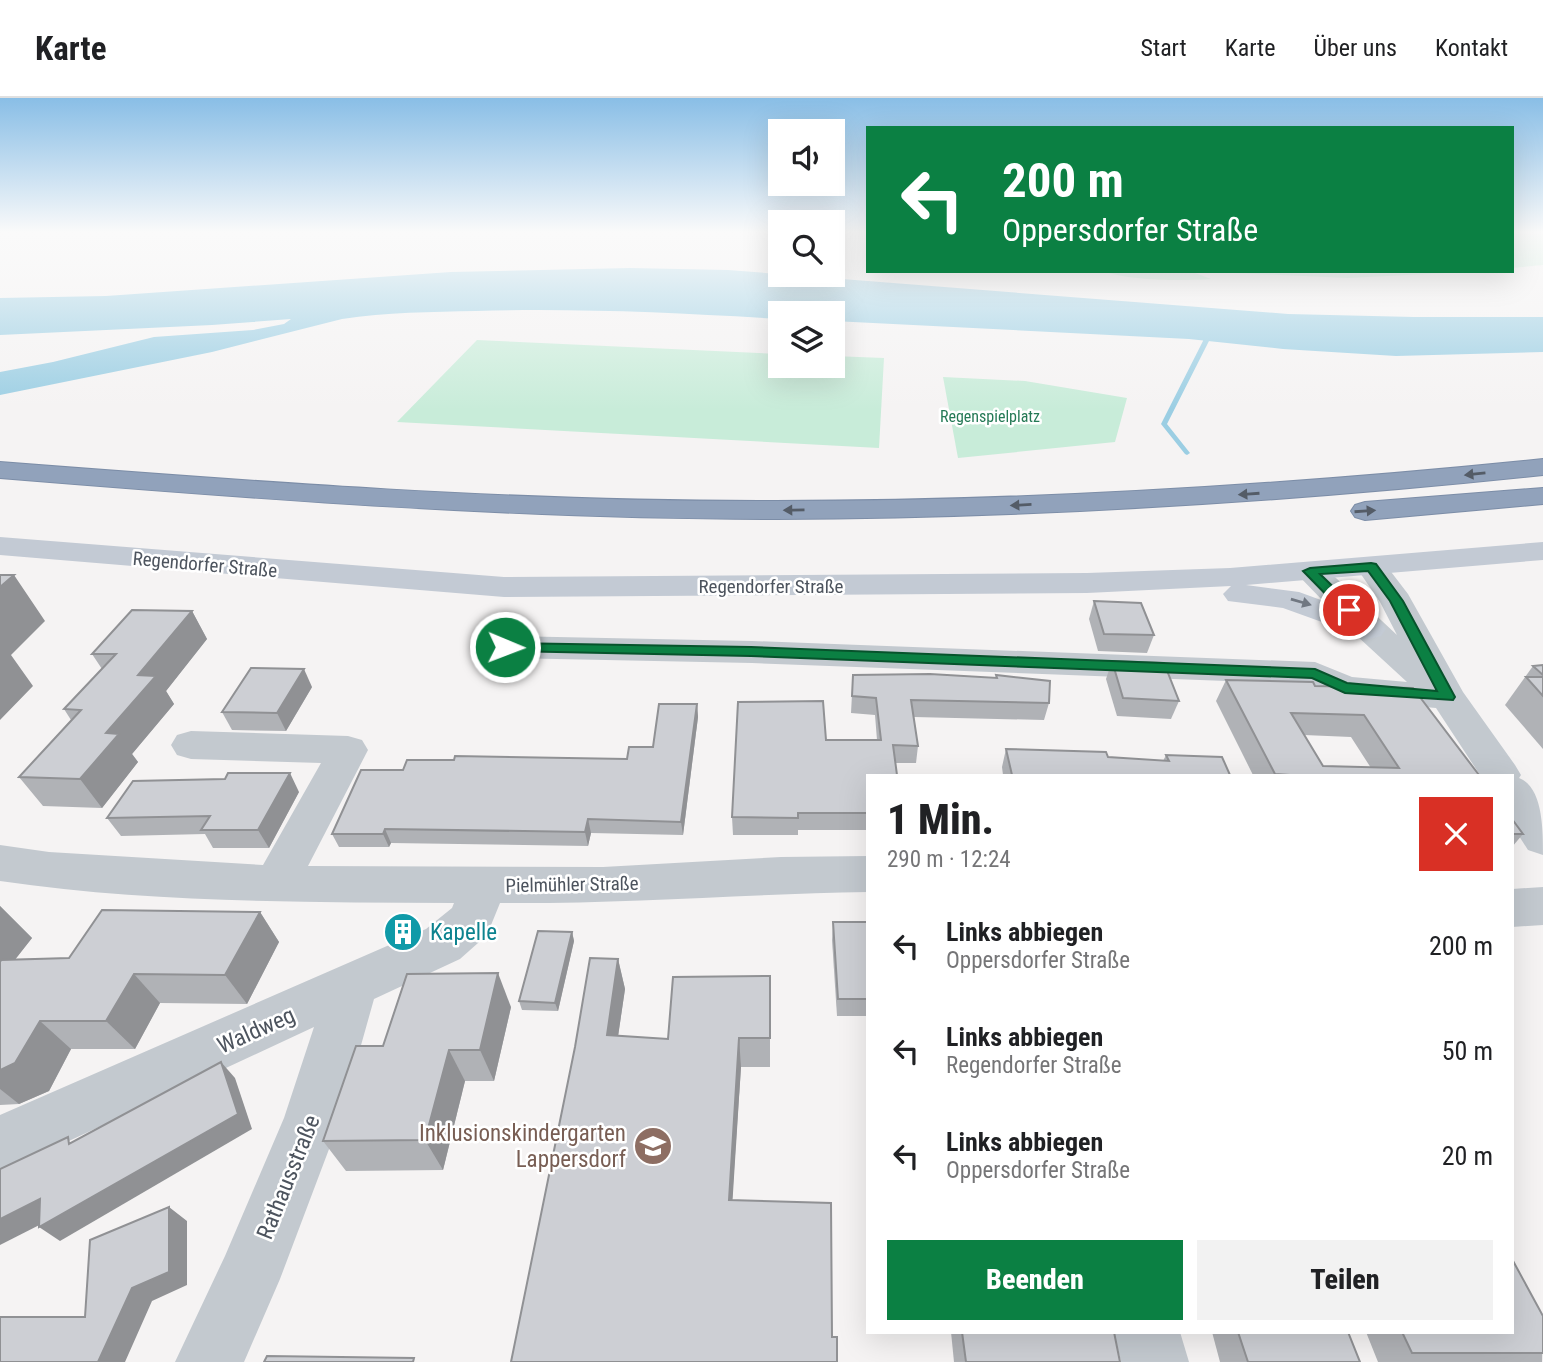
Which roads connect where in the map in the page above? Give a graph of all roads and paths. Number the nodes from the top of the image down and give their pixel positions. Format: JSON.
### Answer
{"nodes":[{"id":1,"x":1543,"y":467,"type":"edge"},
{"id":2,"x":0,"y":470,"type":"edge"},
{"id":3,"x":0,"y":494,"type":"edge"},
{"id":4,"x":1543,"y":496,"type":"edge"},
{"id":5,"x":0,"y":546,"type":"edge"},
{"id":6,"x":1543,"y":551,"type":"edge"},
{"id":7,"x":1371,"y":567,"type":"junction"},
{"id":8,"x":1310,"y":571,"type":"junction"},
{"id":9,"x":1087,"y":583,"type":"junction"},
{"id":10,"x":1369,"y":629,"type":"junction"},
{"id":11,"x":505,"y":647,"type":"dead end"},
{"id":12,"x":1447,"y":697,"type":"junction"},
{"id":13,"x":191,"y":745,"type":"dead end"},
{"id":14,"x":1500,"y":774,"type":"edge"},
{"id":15,"x":1514,"y":794,"type":"edge"},
{"id":16,"x":1543,"y":838,"type":"edge"},
{"id":17,"x":0,"y":863,"type":"edge"},
{"id":18,"x":866,"y":874,"type":"edge"},
{"id":19,"x":276,"y":884,"type":"junction"},
{"id":20,"x":484,"y":885,"type":"junction"},
{"id":21,"x":352,"y":987,"type":"junction"},
{"id":22,"x":0,"y":1144,"type":"edge"},
{"id":23,"x":1148,"y":1334,"type":"edge"},
{"id":24,"x":209,"y":1362,"type":"edge"},
{"id":25,"x":1155,"y":1362,"type":"edge"}],
"edges":[{"from":1,"to":2,"type":"highway","one_way":true},
{"from":3,"to":4,"type":"highway","one_way":true},
{"from":5,"to":9,"type":"street","name":"Regendorfer Straße"},
{"from":6,"to":7,"type":"street","name":"Regendorfer Straße"},
{"from":7,"to":8,"type":"street","name":"Regendorfer Straße"},
{"from":7,"to":12,"type":"street"},
{"from":8,"to":9,"type":"street","name":"Regendorfer Straße"},
{"from":8,"to":10,"type":"street"},
{"from":9,"to":10,"type":"street","one_way":true},
{"from":10,"to":12,"type":"street"},
{"from":11,"to":12,"type":"street"},
{"from":12,"to":14,"type":"street"},
{"from":13,"to":19,"type":"street"},
{"from":15,"to":16,"type":"street"},
{"from":17,"to":19,"type":"street","name":"Pielmühler Straße"},
{"from":18,"to":20,"type":"street","name":"Pielmühler Straße"},
{"from":19,"to":20,"type":"street","name":"Pielmühler Straße"},
{"from":20,"to":21,"type":"street","name":"Waldweg"},
{"from":21,"to":22,"type":"street","name":"Waldweg"},
{"from":21,"to":24,"type":"street","name":"Rathausstraße"},
{"from":23,"to":25,"type":"street"}]}
